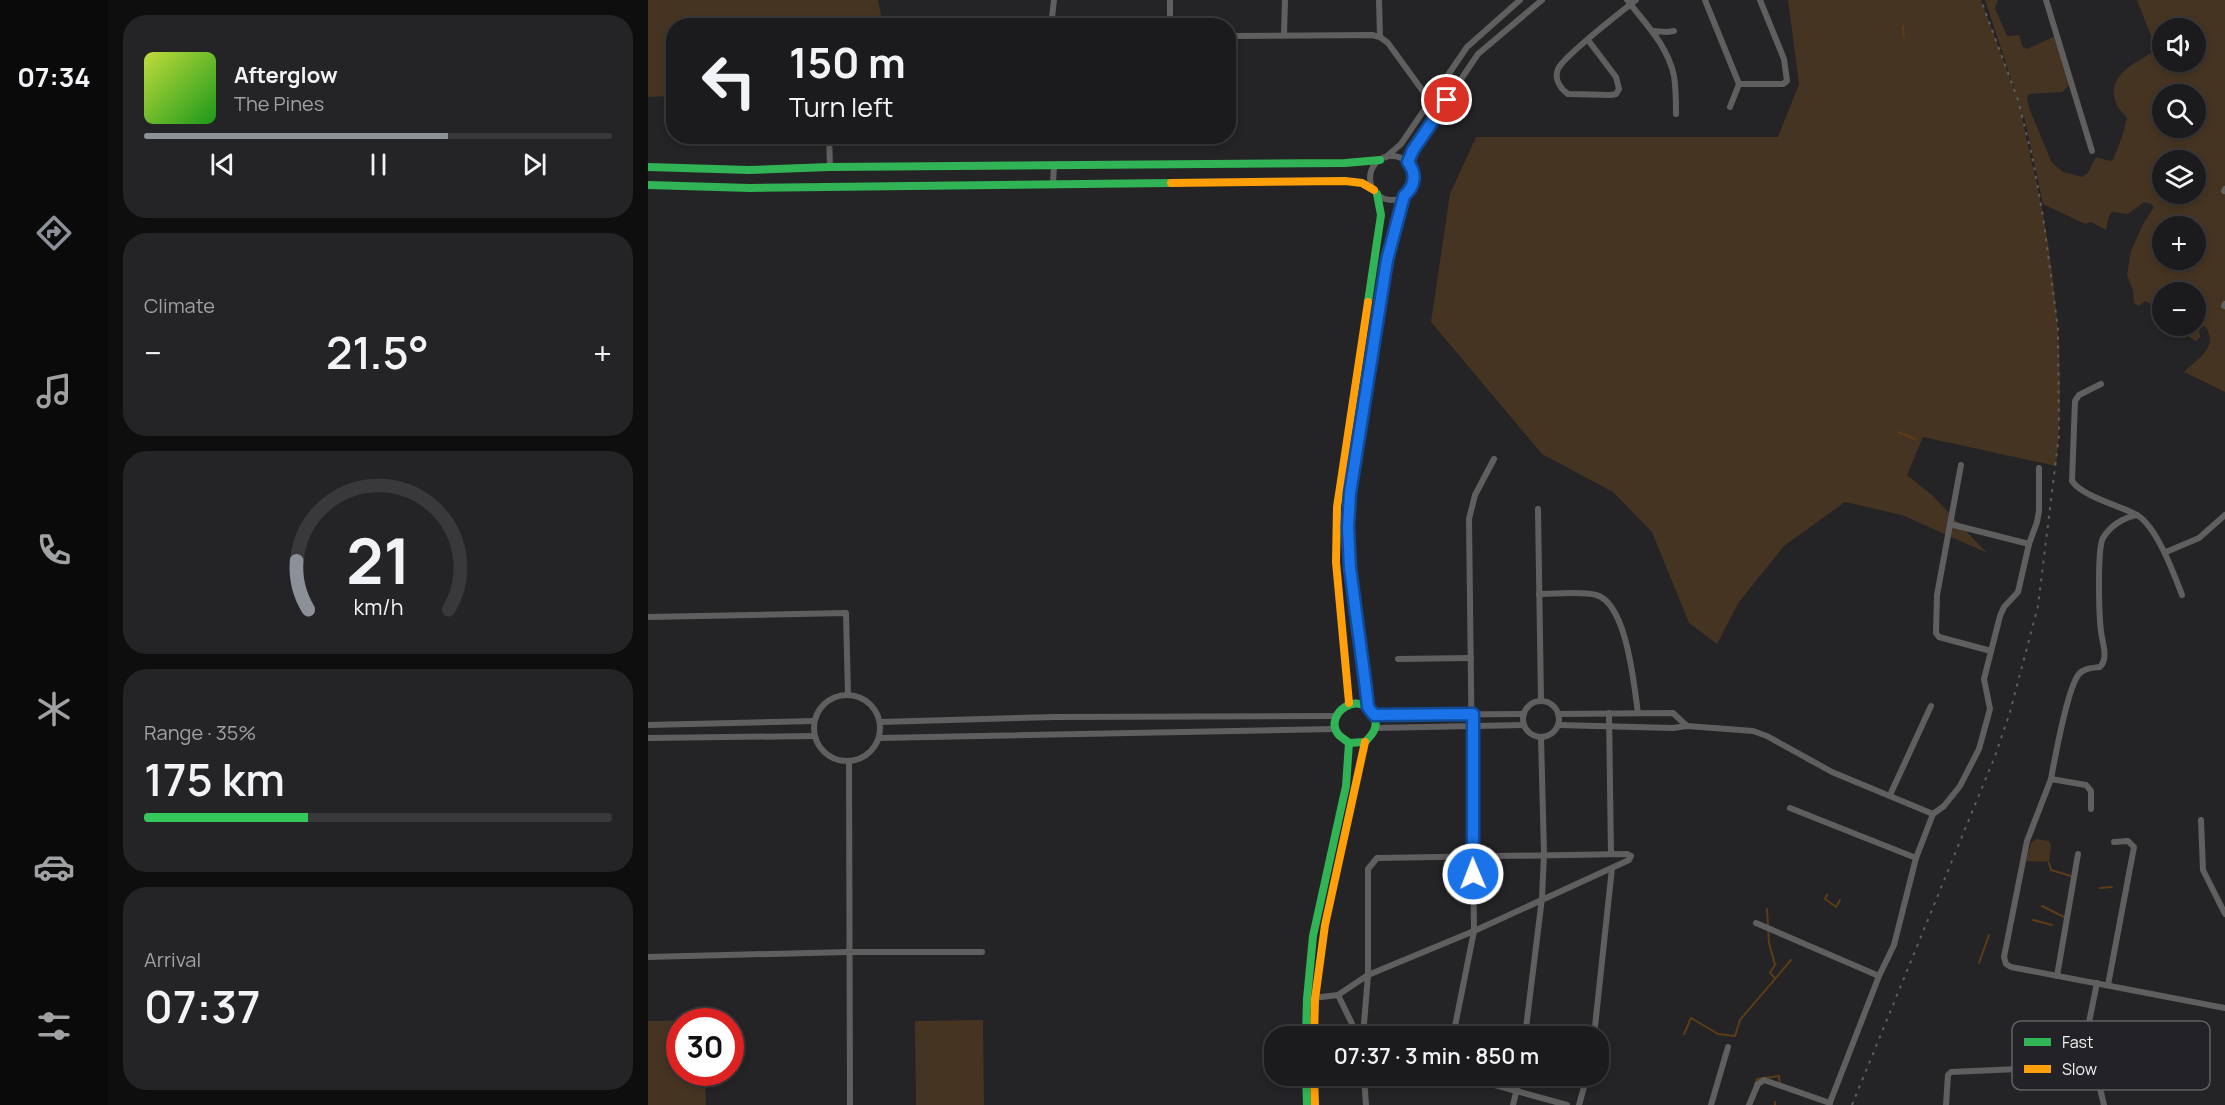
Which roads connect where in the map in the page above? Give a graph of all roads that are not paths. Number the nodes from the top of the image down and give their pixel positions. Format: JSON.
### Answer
{"nodes":[{"id":1,"x":1054,"y":0,"type":"edge"},
{"id":2,"x":1170,"y":0,"type":"edge"},
{"id":3,"x":1285,"y":0,"type":"edge"},
{"id":4,"x":1379,"y":0,"type":"edge"},
{"id":5,"x":1520,"y":0,"type":"edge"},
{"id":6,"x":1542,"y":0,"type":"edge"},
{"id":7,"x":1704,"y":0,"type":"edge"},
{"id":8,"x":1760,"y":0,"type":"edge"},
{"id":9,"x":2046,"y":0,"type":"edge"},
{"id":10,"x":1631,"y":1,"type":"edge"},
{"id":11,"x":1052,"y":18,"type":"edge"},
{"id":12,"x":1170,"y":18,"type":"edge"},
{"id":13,"x":1653,"y":31,"type":"junction"},
{"id":14,"x":1674,"y":31,"type":"dead end"},
{"id":15,"x":1284,"y":35,"type":"junction"},
{"id":16,"x":1236,"y":36,"type":"edge"},
{"id":17,"x":1380,"y":37,"type":"junction"},
{"id":18,"x":1588,"y":40,"type":"junction"},
{"id":19,"x":1467,"y":46,"type":"junction"},
{"id":20,"x":1478,"y":54,"type":"junction"},
{"id":21,"x":1739,"y":84,"type":"junction"},
{"id":22,"x":1430,"y":101,"type":"junction"},
{"id":23,"x":1730,"y":107,"type":"dead end"},
{"id":24,"x":1676,"y":114,"type":"dead end"},
{"id":25,"x":829,"y":144,"type":"edge"},
{"id":26,"x":2092,"y":151,"type":"dead end"},
{"id":27,"x":1383,"y":158,"type":"junction"},
{"id":28,"x":1408,"y":162,"type":"junction"},
{"id":29,"x":1054,"y":165,"type":"junction"},
{"id":30,"x":648,"y":167,"type":"edge"},
{"id":31,"x":830,"y":167,"type":"junction"},
{"id":32,"x":1053,"y":184,"type":"junction"},
{"id":33,"x":648,"y":185,"type":"edge"},
{"id":34,"x":1375,"y":192,"type":"junction"},
{"id":35,"x":1404,"y":196,"type":"junction"},
{"id":36,"x":2101,"y":384,"type":"dead end"},
{"id":37,"x":1494,"y":459,"type":"dead end"},
{"id":38,"x":1960,"y":465,"type":"dead end"},
{"id":39,"x":2039,"y":468,"type":"dead end"},
{"id":40,"x":1538,"y":509,"type":"dead end"},
{"id":41,"x":2137,"y":515,"type":"junction"},
{"id":42,"x":2225,"y":515,"type":"edge"},
{"id":43,"x":1950,"y":524,"type":"junction"},
{"id":44,"x":2030,"y":544,"type":"junction"},
{"id":45,"x":2166,"y":552,"type":"junction"},
{"id":46,"x":1539,"y":594,"type":"junction"},
{"id":47,"x":2182,"y":595,"type":"dead end"},
{"id":48,"x":648,"y":617,"type":"edge"},
{"id":49,"x":1991,"y":651,"type":"junction"},
{"id":50,"x":1471,"y":658,"type":"junction"},
{"id":51,"x":1398,"y":659,"type":"dead end"},
{"id":52,"x":848,"y":695,"type":"junction"},
{"id":53,"x":1541,"y":701,"type":"junction"},
{"id":54,"x":1349,"y":703,"type":"junction"},
{"id":55,"x":1931,"y":706,"type":"dead end"},
{"id":56,"x":1371,"y":711,"type":"junction"},
{"id":57,"x":1638,"y":713,"type":"junction"},
{"id":58,"x":1473,"y":714,"type":"junction"},
{"id":59,"x":1524,"y":714,"type":"junction"},
{"id":60,"x":1558,"y":714,"type":"junction"},
{"id":61,"x":1609,"y":714,"type":"junction"},
{"id":62,"x":1335,"y":716,"type":"junction"},
{"id":63,"x":814,"y":721,"type":"junction"},
{"id":64,"x":880,"y":722,"type":"junction"},
{"id":65,"x":648,"y":725,"type":"edge"},
{"id":66,"x":1524,"y":725,"type":"junction"},
{"id":67,"x":1558,"y":725,"type":"junction"},
{"id":68,"x":1609,"y":725,"type":"junction"},
{"id":69,"x":1473,"y":726,"type":"junction"},
{"id":70,"x":1687,"y":726,"type":"junction"},
{"id":71,"x":1375,"y":728,"type":"junction"},
{"id":72,"x":1335,"y":729,"type":"junction"},
{"id":73,"x":814,"y":736,"type":"junction"},
{"id":74,"x":1541,"y":737,"type":"junction"},
{"id":75,"x":648,"y":738,"type":"edge"},
{"id":76,"x":879,"y":738,"type":"junction"},
{"id":77,"x":1364,"y":742,"type":"junction"},
{"id":78,"x":1349,"y":743,"type":"junction"},
{"id":79,"x":849,"y":761,"type":"junction"},
{"id":80,"x":2050,"y":779,"type":"junction"},
{"id":81,"x":1890,"y":795,"type":"junction"},
{"id":82,"x":1790,"y":808,"type":"dead end"},
{"id":83,"x":2091,"y":809,"type":"dead end"},
{"id":84,"x":1933,"y":814,"type":"junction"},
{"id":85,"x":2201,"y":820,"type":"dead end"},
{"id":86,"x":2114,"y":842,"type":"dead end"},
{"id":87,"x":1544,"y":854,"type":"junction"},
{"id":88,"x":1611,"y":854,"type":"junction"},
{"id":89,"x":2078,"y":854,"type":"dead end"},
{"id":90,"x":1473,"y":855,"type":"junction"},
{"id":91,"x":1916,"y":858,"type":"junction"},
{"id":92,"x":1611,"y":868,"type":"junction"},
{"id":93,"x":1542,"y":898,"type":"junction"},
{"id":94,"x":2225,"y":914,"type":"edge"},
{"id":95,"x":1756,"y":923,"type":"dead end"},
{"id":96,"x":1474,"y":931,"type":"junction"},
{"id":97,"x":849,"y":952,"type":"junction"},
{"id":98,"x":982,"y":952,"type":"dead end"},
{"id":99,"x":648,"y":957,"type":"edge"},
{"id":100,"x":1368,"y":975,"type":"junction"},
{"id":101,"x":1879,"y":976,"type":"junction"},
{"id":102,"x":2057,"y":976,"type":"junction"},
{"id":103,"x":2097,"y":983,"type":"junction"},
{"id":104,"x":2108,"y":985,"type":"junction"},
{"id":105,"x":1338,"y":995,"type":"junction"},
{"id":106,"x":1311,"y":999,"type":"junction"},
{"id":107,"x":2225,"y":1008,"type":"edge"},
{"id":108,"x":2088,"y":1021,"type":"edge"},
{"id":109,"x":1307,"y":1026,"type":"edge"},
{"id":110,"x":1313,"y":1026,"type":"edge"},
{"id":111,"x":1355,"y":1026,"type":"edge"},
{"id":112,"x":1361,"y":1026,"type":"edge"},
{"id":113,"x":1456,"y":1026,"type":"edge"},
{"id":114,"x":1527,"y":1026,"type":"edge"},
{"id":115,"x":1595,"y":1026,"type":"edge"},
{"id":116,"x":1728,"y":1047,"type":"dead end"},
{"id":117,"x":2012,"y":1069,"type":"edge"},
{"id":118,"x":1306,"y":1086,"type":"edge"},
{"id":119,"x":1314,"y":1086,"type":"edge"},
{"id":120,"x":1365,"y":1086,"type":"edge"},
{"id":121,"x":1501,"y":1086,"type":"edge"},
{"id":122,"x":1518,"y":1086,"type":"edge"},
{"id":123,"x":1584,"y":1086,"type":"edge"},
{"id":124,"x":1517,"y":1090,"type":"junction"},
{"id":125,"x":2100,"y":1090,"type":"edge"},
{"id":126,"x":1829,"y":1104,"type":"edge"},
{"id":127,"x":850,"y":1105,"type":"edge"},
{"id":128,"x":1307,"y":1105,"type":"edge"},
{"id":129,"x":1315,"y":1105,"type":"edge"},
{"id":130,"x":1366,"y":1105,"type":"edge"},
{"id":131,"x":1513,"y":1105,"type":"edge"},
{"id":132,"x":1567,"y":1105,"type":"edge"},
{"id":133,"x":1579,"y":1105,"type":"edge"},
{"id":134,"x":1711,"y":1105,"type":"edge"},
{"id":135,"x":1749,"y":1105,"type":"edge"},
{"id":136,"x":1946,"y":1105,"type":"edge"},
{"id":137,"x":2104,"y":1105,"type":"edge"}],
"edges":[{"from":1,"to":11,"type":"street"},
{"from":2,"to":12,"type":"street"},
{"from":3,"to":15,"type":"street"},
{"from":4,"to":17,"type":"street"},
{"from":5,"to":19,"type":"street"},
{"from":6,"to":20,"type":"street"},
{"from":7,"to":21,"type":"street"},
{"from":8,"to":21,"type":"street"},
{"from":9,"to":26,"type":"street"},
{"from":10,"to":13,"type":"street"},
{"from":10,"to":18,"type":"street"},
{"from":13,"to":14,"type":"street"},
{"from":13,"to":24,"type":"street"},
{"from":15,"to":16,"type":"street"},
{"from":15,"to":17,"type":"street"},
{"from":17,"to":22,"type":"street"},
{"from":18,"to":18,"type":"street"},
{"from":19,"to":20,"type":"street"},
{"from":19,"to":22,"type":"street"},
{"from":20,"to":28,"type":"street"},
{"from":21,"to":23,"type":"street"},
{"from":22,"to":27,"type":"street"},
{"from":25,"to":31,"type":"street"},
{"from":27,"to":28,"type":"street"},
{"from":27,"to":29,"type":"main road"},
{"from":27,"to":34,"type":"street"},
{"from":28,"to":35,"type":"street"},
{"from":29,"to":31,"type":"main road"},
{"from":29,"to":32,"type":"street"},
{"from":30,"to":31,"type":"main road"},
{"from":32,"to":33,"type":"main road"},
{"from":32,"to":34,"type":"main road"},
{"from":34,"to":35,"type":"street"},
{"from":34,"to":54,"type":"main road"},
{"from":35,"to":56,"type":"main road"},
{"from":36,"to":41,"type":"street"},
{"from":37,"to":50,"type":"street"},
{"from":38,"to":43,"type":"street"},
{"from":39,"to":44,"type":"street"},
{"from":40,"to":46,"type":"street"},
{"from":41,"to":45,"type":"street"},
{"from":41,"to":80,"type":"street"},
{"from":42,"to":45,"type":"street"},
{"from":43,"to":44,"type":"street"},
{"from":43,"to":49,"type":"street"},
{"from":44,"to":49,"type":"street"},
{"from":45,"to":47,"type":"street"},
{"from":46,"to":53,"type":"street"},
{"from":46,"to":57,"type":"street"},
{"from":48,"to":52,"type":"street"},
{"from":49,"to":84,"type":"street"},
{"from":50,"to":51,"type":"street"},
{"from":50,"to":58,"type":"street"},
{"from":52,"to":63,"type":"street"},
{"from":52,"to":64,"type":"street"},
{"from":53,"to":59,"type":"street"},
{"from":53,"to":60,"type":"street"},
{"from":54,"to":56,"type":"main road"},
{"from":54,"to":62,"type":"main road"},
{"from":55,"to":81,"type":"street"},
{"from":56,"to":58,"type":"street"},
{"from":56,"to":71,"type":"main road"},
{"from":57,"to":61,"type":"street"},
{"from":57,"to":70,"type":"street"},
{"from":58,"to":59,"type":"street"},
{"from":58,"to":69,"type":"street"},
{"from":59,"to":66,"type":"street"},
{"from":60,"to":61,"type":"street"},
{"from":60,"to":67,"type":"street"},
{"from":61,"to":68,"type":"street"},
{"from":62,"to":64,"type":"street"},
{"from":62,"to":72,"type":"main road"},
{"from":63,"to":65,"type":"street"},
{"from":63,"to":73,"type":"street"},
{"from":64,"to":76,"type":"street"},
{"from":66,"to":69,"type":"street"},
{"from":66,"to":74,"type":"street"},
{"from":67,"to":68,"type":"street"},
{"from":67,"to":74,"type":"street"},
{"from":68,"to":70,"type":"street"},
{"from":68,"to":88,"type":"street"},
{"from":69,"to":71,"type":"street"},
{"from":69,"to":90,"type":"street"},
{"from":70,"to":81,"type":"street"},
{"from":71,"to":77,"type":"main road"},
{"from":72,"to":76,"type":"street"},
{"from":72,"to":78,"type":"main road"},
{"from":73,"to":75,"type":"street"},
{"from":73,"to":79,"type":"street"},
{"from":74,"to":87,"type":"street"},
{"from":76,"to":79,"type":"street"},
{"from":77,"to":78,"type":"main road"},
{"from":77,"to":106,"type":"main road"},
{"from":78,"to":106,"type":"main road"},
{"from":79,"to":97,"type":"street"},
{"from":80,"to":83,"type":"street"},
{"from":80,"to":102,"type":"street"},
{"from":81,"to":84,"type":"street"},
{"from":82,"to":91,"type":"street"},
{"from":84,"to":91,"type":"street"},
{"from":85,"to":94,"type":"street"},
{"from":86,"to":104,"type":"street"},
{"from":87,"to":88,"type":"street"},
{"from":87,"to":90,"type":"street"},
{"from":87,"to":93,"type":"street"},
{"from":88,"to":92,"type":"street"},
{"from":89,"to":102,"type":"street"},
{"from":90,"to":96,"type":"street"},
{"from":90,"to":100,"type":"street"},
{"from":91,"to":101,"type":"street"},
{"from":92,"to":93,"type":"street"},
{"from":92,"to":115,"type":"street"},
{"from":93,"to":96,"type":"street"},
{"from":93,"to":114,"type":"street"},
{"from":95,"to":101,"type":"street"},
{"from":96,"to":100,"type":"street"},
{"from":96,"to":113,"type":"street"},
{"from":97,"to":98,"type":"street"},
{"from":97,"to":99,"type":"street"},
{"from":97,"to":127,"type":"street"},
{"from":100,"to":105,"type":"street"},
{"from":100,"to":112,"type":"street"},
{"from":101,"to":126,"type":"street"},
{"from":102,"to":103,"type":"street"},
{"from":103,"to":104,"type":"street"},
{"from":103,"to":108,"type":"street"},
{"from":104,"to":107,"type":"street"},
{"from":105,"to":106,"type":"street"},
{"from":105,"to":111,"type":"street"},
{"from":106,"to":109,"type":"main road"},
{"from":106,"to":110,"type":"main road"},
{"from":116,"to":134,"type":"street"},
{"from":117,"to":136,"type":"street"},
{"from":118,"to":128,"type":"main road"},
{"from":119,"to":129,"type":"main road"},
{"from":120,"to":130,"type":"street"},
{"from":121,"to":124,"type":"street"},
{"from":122,"to":124,"type":"street"},
{"from":123,"to":133,"type":"street"},
{"from":124,"to":131,"type":"street"},
{"from":124,"to":132,"type":"street"},
{"from":125,"to":137,"type":"street"},
{"from":126,"to":135,"type":"street"}]}
